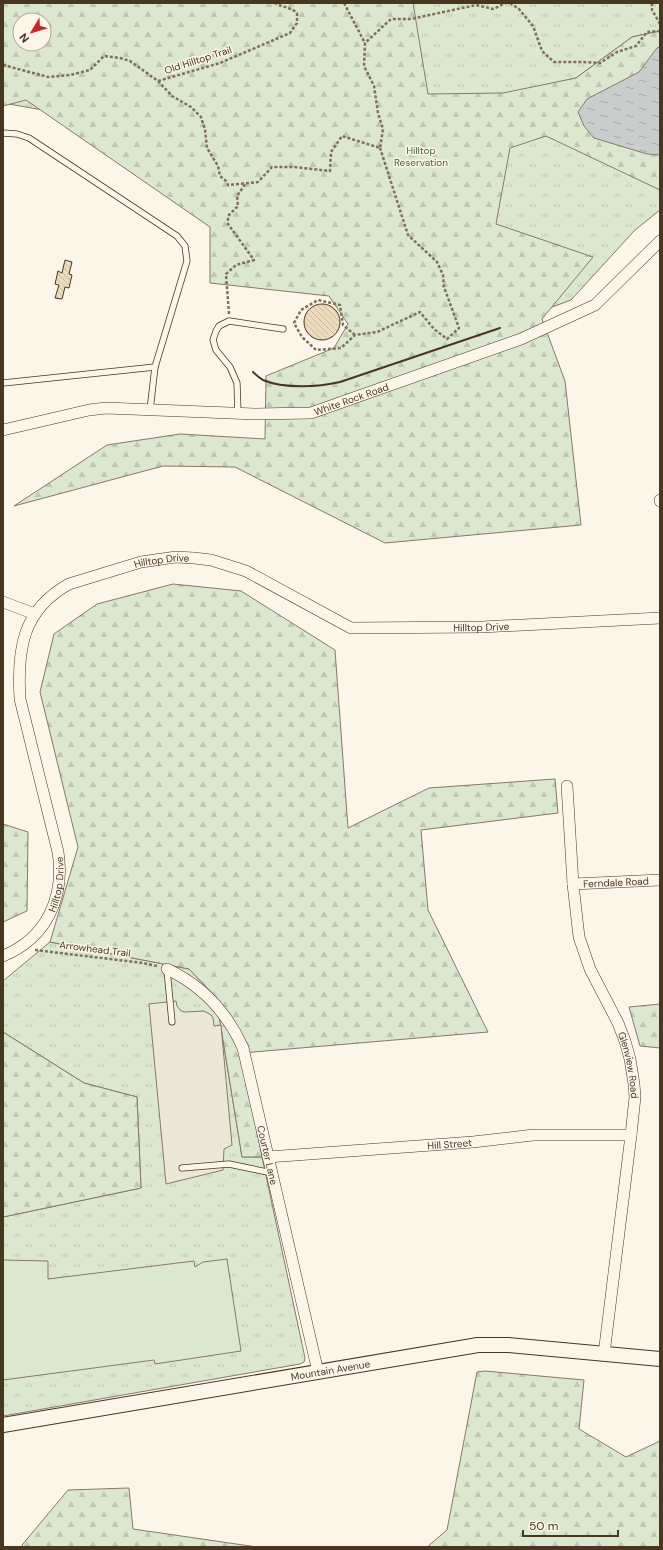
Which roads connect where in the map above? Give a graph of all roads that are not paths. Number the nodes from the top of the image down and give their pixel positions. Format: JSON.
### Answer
{"nodes":[{"id":1,"x":3,"y":133,"type":"edge"},
{"id":2,"x":660,"y":241,"type":"edge"},
{"id":3,"x":283,"y":329,"type":"dead end"},
{"id":4,"x":155,"y":367,"type":"junction"},
{"id":5,"x":3,"y":383,"type":"edge"},
{"id":6,"x":150,"y":410,"type":"junction"},
{"id":7,"x":238,"y":413,"type":"junction"},
{"id":8,"x":3,"y":430,"type":"edge"},
{"id":9,"x":3,"y":602,"type":"edge"},
{"id":10,"x":35,"y":614,"type":"junction"},
{"id":11,"x":660,"y":618,"type":"edge"},
{"id":12,"x":567,"y":786,"type":"dead end"},
{"id":13,"x":660,"y":880,"type":"edge"},
{"id":14,"x":573,"y":884,"type":"junction"},
{"id":15,"x":3,"y":956,"type":"edge"},
{"id":16,"x":167,"y":969,"type":"joint"},
{"id":17,"x":172,"y":1022,"type":"dead end"},
{"id":18,"x":631,"y":1135,"type":"junction"},
{"id":19,"x":268,"y":1157,"type":"junction"},
{"id":20,"x":182,"y":1168,"type":"dead end"},
{"id":21,"x":272,"y":1172,"type":"junction"},
{"id":22,"x":604,"y":1354,"type":"junction"},
{"id":23,"x":660,"y":1359,"type":"edge"},
{"id":24,"x":318,"y":1372,"type":"junction"},
{"id":25,"x":3,"y":1425,"type":"edge"}],
"edges":[{"from":1,"to":4,"type":"lane"},
{"from":2,"to":7,"type":"street","name":"White Rock Road"},
{"from":3,"to":7,"type":"lane"},
{"from":4,"to":5,"type":"lane"},
{"from":4,"to":6,"type":"lane"},
{"from":6,"to":7,"type":"street","name":"White Rock Road"},
{"from":6,"to":8,"type":"street","name":"White Rock Road"},
{"from":9,"to":10,"type":"street"},
{"from":10,"to":11,"type":"street","name":"Hilltop Drive"},
{"from":10,"to":15,"type":"street","name":"Hilltop Drive"},
{"from":12,"to":14,"type":"street","name":"Glenview Road"},
{"from":13,"to":14,"type":"street","name":"Ferndale Road"},
{"from":14,"to":18,"type":"street","name":"Glenview Road"},
{"from":16,"to":17,"type":"lane"},
{"from":16,"to":19,"type":"street","name":"Courter Lane"},
{"from":18,"to":19,"type":"street","name":"Hill Street"},
{"from":18,"to":22,"type":"street","name":"Glenview Road"},
{"from":19,"to":21,"type":"street","name":"Courter Lane"},
{"from":20,"to":21,"type":"lane"},
{"from":21,"to":24,"type":"street","name":"Courter Lane"},
{"from":22,"to":23,"type":"street","name":"Mountain Avenue"},
{"from":22,"to":24,"type":"street","name":"Mountain Avenue"},
{"from":24,"to":25,"type":"street","name":"Mountain Avenue"}]}
